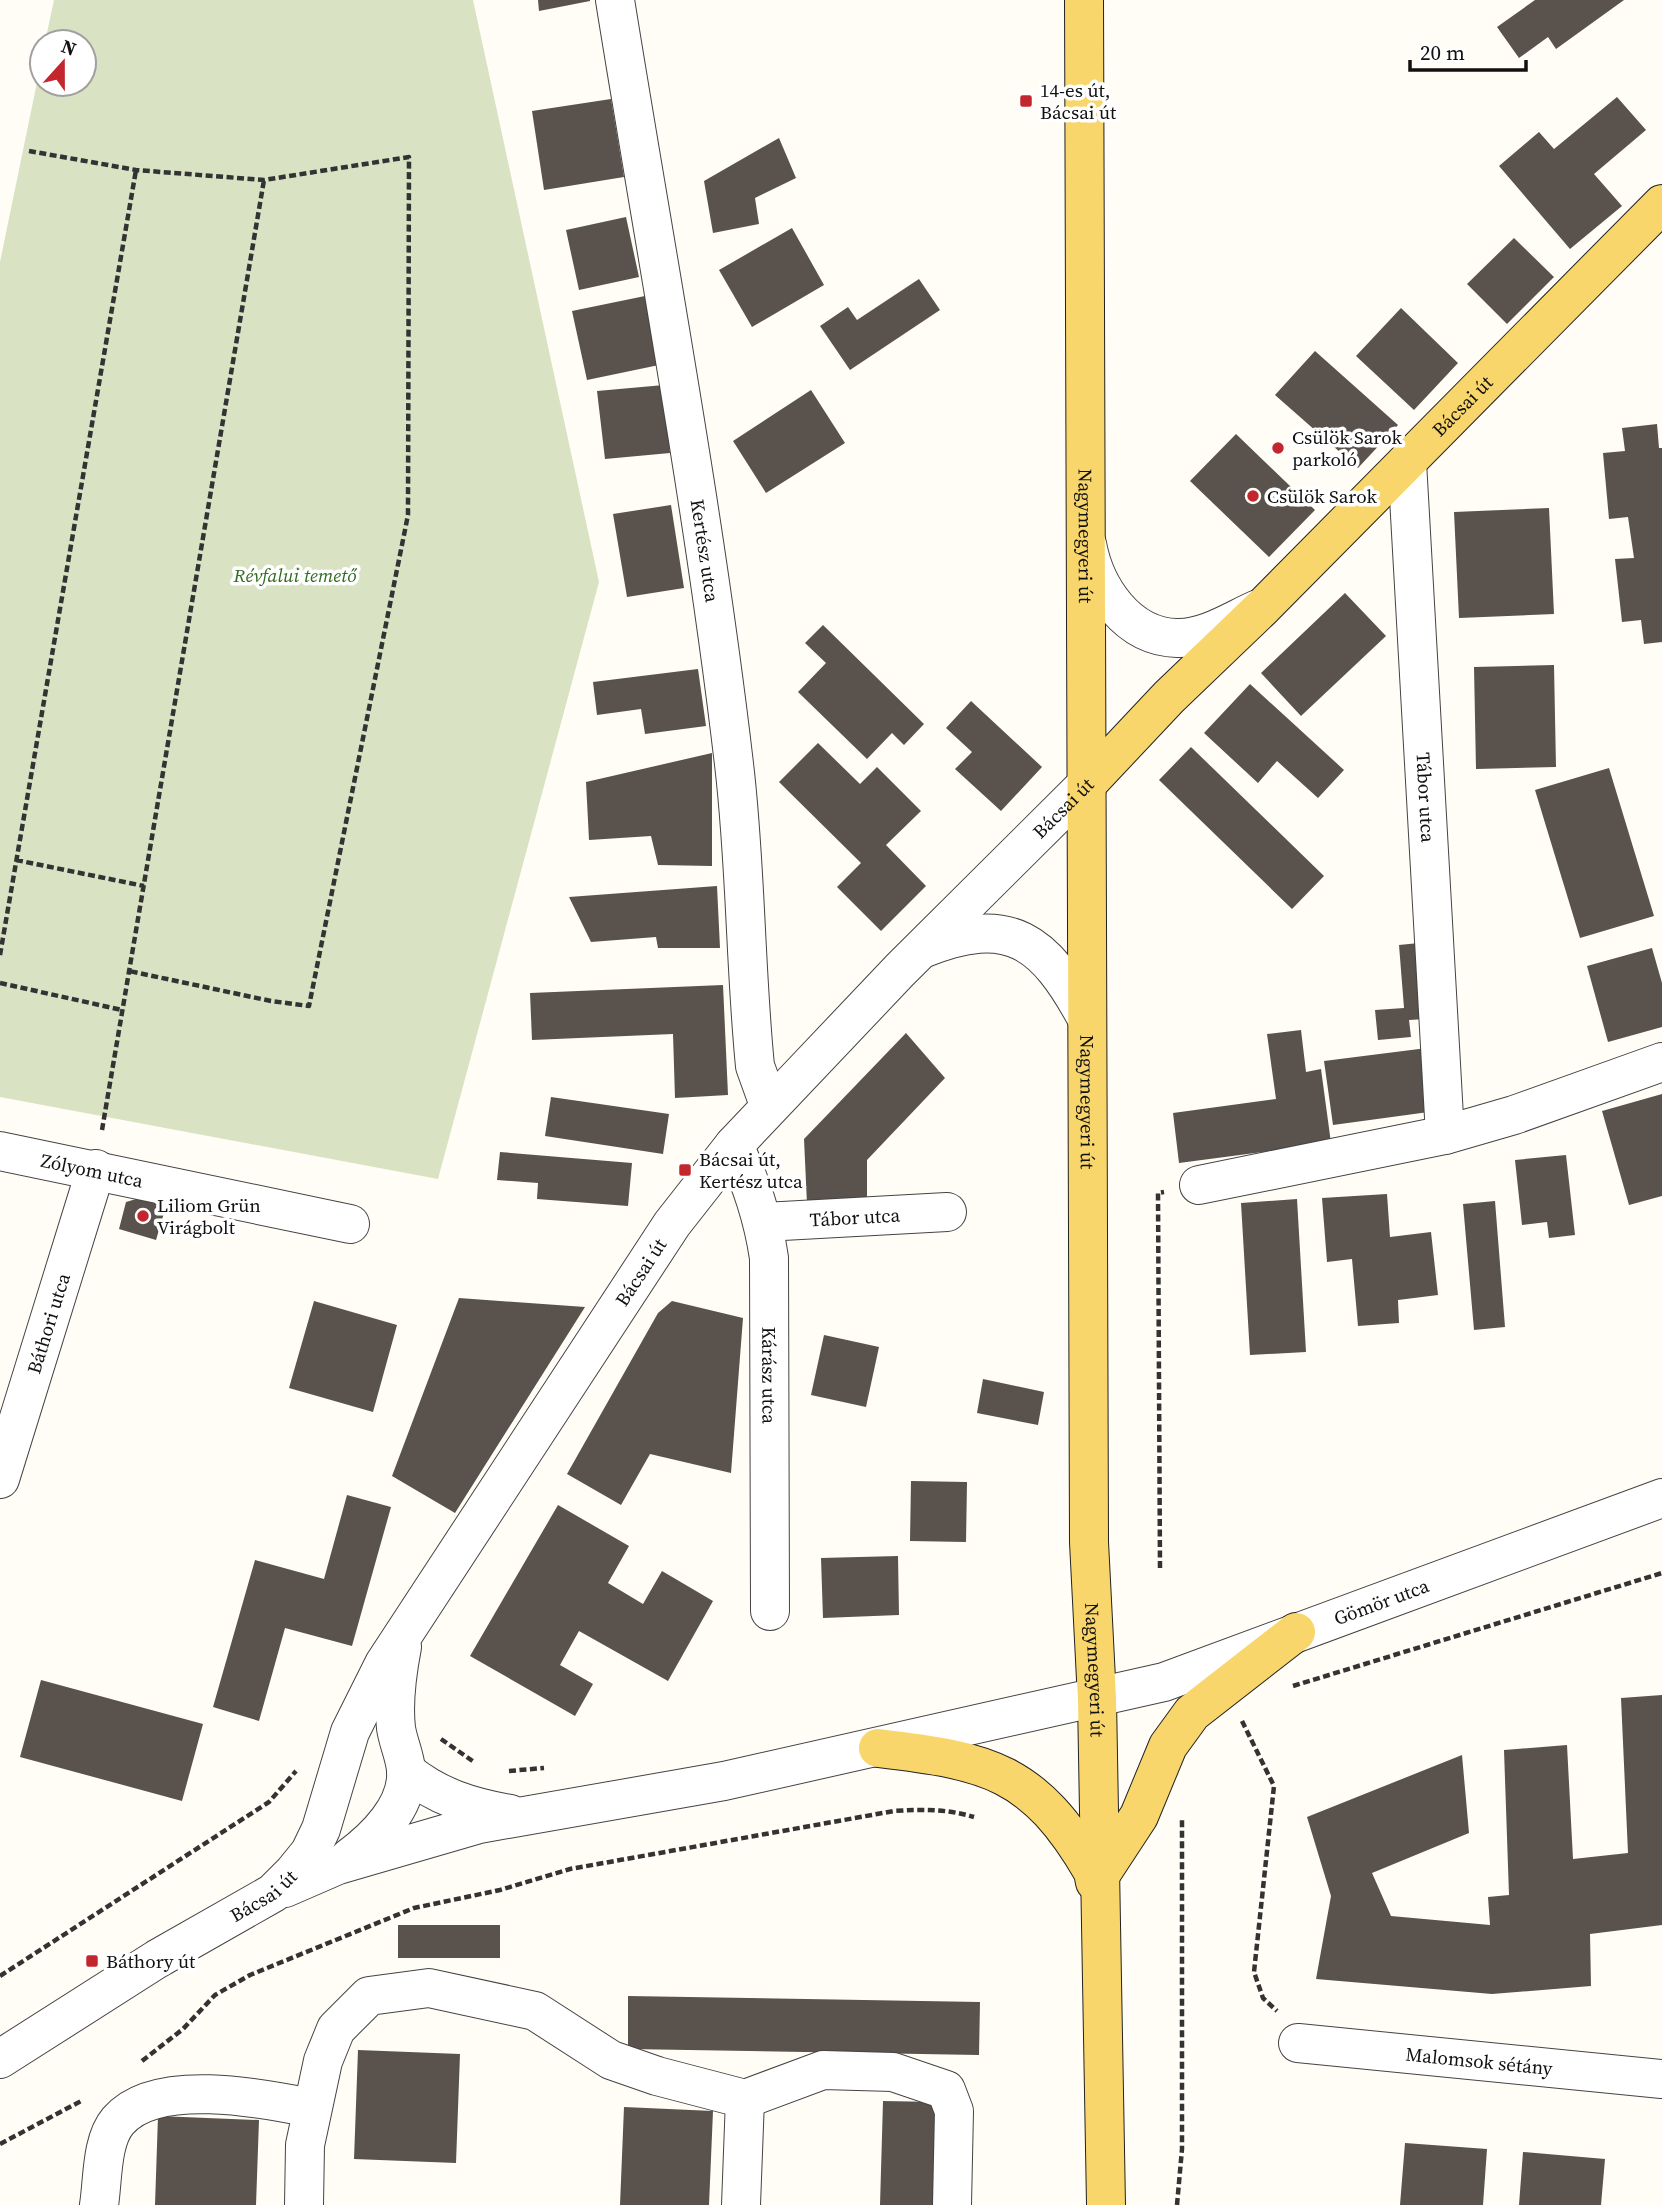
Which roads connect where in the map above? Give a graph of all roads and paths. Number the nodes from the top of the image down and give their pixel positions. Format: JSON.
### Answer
{"nodes":[{"id":1,"x":615,"y":0,"type":"edge"},
{"id":2,"x":1084,"y":0,"type":"edge"},
{"id":3,"x":29,"y":151,"type":"dead end"},
{"id":4,"x":136,"y":170,"type":"junction"},
{"id":5,"x":264,"y":180,"type":"junction"},
{"id":6,"x":1659,"y":213,"type":"edge"},
{"id":7,"x":1407,"y":462,"type":"junction"},
{"id":8,"x":1085,"y":533,"type":"junction"},
{"id":9,"x":1263,"y":607,"type":"junction"},
{"id":10,"x":1089,"y":782,"type":"junction"},
{"id":11,"x":16,"y":860,"type":"junction"},
{"id":12,"x":144,"y":886,"type":"junction"},
{"id":13,"x":920,"y":950,"type":"junction"},
{"id":14,"x":0,"y":955,"type":"edge"},
{"id":15,"x":129,"y":971,"type":"junction"},
{"id":16,"x":0,"y":983,"type":"edge"},
{"id":17,"x":122,"y":1010,"type":"junction"},
{"id":18,"x":1087,"y":1019,"type":"junction"},
{"id":19,"x":1662,"y":1062,"type":"edge"},
{"id":20,"x":769,"y":1105,"type":"junction"},
{"id":21,"x":1446,"y":1135,"type":"junction"},
{"id":22,"x":734,"y":1145,"type":"junction"},
{"id":23,"x":0,"y":1151,"type":"edge"},
{"id":24,"x":96,"y":1169,"type":"junction"},
{"id":25,"x":1199,"y":1185,"type":"dead end"},
{"id":26,"x":1158,"y":1193,"type":"dead end"},
{"id":27,"x":947,"y":1212,"type":"dead end"},
{"id":28,"x":764,"y":1222,"type":"junction"},
{"id":29,"x":350,"y":1224,"type":"dead end"},
{"id":30,"x":0,"y":1479,"type":"edge"},
{"id":31,"x":1662,"y":1498,"type":"edge"},
{"id":32,"x":1160,"y":1568,"type":"dead end"},
{"id":33,"x":1662,"y":1573,"type":"edge"},
{"id":34,"x":770,"y":1611,"type":"dead end"},
{"id":35,"x":407,"y":1629,"type":"junction"},
{"id":36,"x":1296,"y":1632,"type":"junction"},
{"id":37,"x":1287,"y":1688,"type":"dead end"},
{"id":38,"x":1097,"y":1699,"type":"junction"},
{"id":39,"x":1238,"y":1714,"type":"dead end"},
{"id":40,"x":442,"y":1740,"type":"dead end"},
{"id":41,"x":878,"y":1748,"type":"junction"},
{"id":42,"x":303,"y":1763,"type":"dead end"},
{"id":43,"x":482,"y":1766,"type":"dead end"},
{"id":44,"x":544,"y":1768,"type":"dead end"},
{"id":45,"x":406,"y":1771,"type":"junction"},
{"id":46,"x":498,"y":1771,"type":"dead end"},
{"id":47,"x":1182,"y":1815,"type":"dead end"},
{"id":48,"x":522,"y":1816,"type":"junction"},
{"id":49,"x":974,"y":1817,"type":"dead end"},
{"id":50,"x":338,"y":1865,"type":"junction"},
{"id":51,"x":1099,"y":1877,"type":"junction"},
{"id":52,"x":273,"y":1893,"type":"junction"},
{"id":53,"x":1099,"y":1918,"type":"junction"},
{"id":54,"x":0,"y":1976,"type":"edge"},
{"id":55,"x":1298,"y":2043,"type":"joint"},
{"id":56,"x":0,"y":2059,"type":"edge"},
{"id":57,"x":134,"y":2070,"type":"dead end"},
{"id":58,"x":1662,"y":2079,"type":"edge"},
{"id":59,"x":93,"y":2095,"type":"dead end"},
{"id":60,"x":746,"y":2099,"type":"junction"},
{"id":61,"x":311,"y":2108,"type":"junction"},
{"id":62,"x":0,"y":2144,"type":"edge"},
{"id":63,"x":99,"y":2205,"type":"edge"},
{"id":64,"x":304,"y":2205,"type":"edge"},
{"id":65,"x":741,"y":2205,"type":"edge"},
{"id":66,"x":952,"y":2205,"type":"edge"},
{"id":67,"x":1106,"y":2205,"type":"edge"},
{"id":68,"x":1177,"y":2205,"type":"edge"}],
"edges":[{"from":1,"to":20,"type":"street","name":"Kertész utca"},
{"from":2,"to":8,"type":"main road","name":"Nagymegyeri út"},
{"from":3,"to":4,"type":"path"},
{"from":4,"to":5,"type":"path"},
{"from":4,"to":11,"type":"path"},
{"from":5,"to":12,"type":"path"},
{"from":5,"to":15,"type":"path"},
{"from":6,"to":7,"type":"main road","name":"Bácsai út"},
{"from":7,"to":9,"type":"main road","name":"Bácsai út"},
{"from":7,"to":21,"type":"street","name":"Tábor utca"},
{"from":8,"to":9,"type":"street","name":"Bácsai út"},
{"from":8,"to":10,"type":"main road","name":"Nagymegyeri út"},
{"from":9,"to":10,"type":"main road","name":"Bácsai út"},
{"from":10,"to":13,"type":"street","name":"Bácsai út"},
{"from":10,"to":18,"type":"main road","name":"Nagymegyeri út"},
{"from":11,"to":12,"type":"path"},
{"from":11,"to":14,"type":"path"},
{"from":12,"to":15,"type":"path"},
{"from":13,"to":18,"type":"street","name":"Bácsai út"},
{"from":13,"to":20,"type":"street","name":"Bácsai út"},
{"from":15,"to":17,"type":"path"},
{"from":16,"to":17,"type":"path"},
{"from":17,"to":24,"type":"path"},
{"from":18,"to":38,"type":"main road","name":"Nagymegyeri út"},
{"from":19,"to":21,"type":"street"},
{"from":20,"to":22,"type":"street","name":"Bácsai út"},
{"from":21,"to":25,"type":"street"},
{"from":22,"to":28,"type":"street","name":"Kárász utca"},
{"from":22,"to":35,"type":"street","name":"Bácsai út"},
{"from":23,"to":24,"type":"street","name":"Zólyom utca"},
{"from":24,"to":29,"type":"street","name":"Zólyom utca"},
{"from":24,"to":30,"type":"street","name":"Báthori utca"},
{"from":26,"to":32,"type":"path"},
{"from":27,"to":28,"type":"street","name":"Tábor utca"},
{"from":28,"to":34,"type":"street","name":"Kárász utca"},
{"from":31,"to":36,"type":"street","name":"Gömör utca"},
{"from":33,"to":37,"type":"path"},
{"from":35,"to":45,"type":"street","name":"Bácsai út"},
{"from":35,"to":52,"type":"street","name":"Bácsai út"},
{"from":36,"to":38,"type":"street","name":"Gömör utca"},
{"from":36,"to":51,"type":"main road"},
{"from":38,"to":41,"type":"street","name":"Gömör utca"},
{"from":38,"to":51,"type":"main road","name":"Nagymegyeri út"},
{"from":39,"to":55,"type":"path"},
{"from":40,"to":43,"type":"path"},
{"from":41,"to":48,"type":"street","name":"Gömör utca"},
{"from":41,"to":53,"type":"main road"},
{"from":42,"to":54,"type":"path"},
{"from":44,"to":46,"type":"path"},
{"from":45,"to":48,"type":"street"},
{"from":45,"to":50,"type":"street","name":"Bácsai út"},
{"from":47,"to":68,"type":"path"},
{"from":48,"to":50,"type":"street","name":"Gömör utca"},
{"from":49,"to":57,"type":"path"},
{"from":50,"to":52,"type":"street"},
{"from":51,"to":53,"type":"main road","name":"Nagymegyeri út"},
{"from":52,"to":56,"type":"street","name":"Bácsai út"},
{"from":53,"to":67,"type":"main road","name":"Nagymegyeri út"},
{"from":55,"to":58,"type":"street","name":"Malomsok sétány"},
{"from":59,"to":62,"type":"path"},
{"from":60,"to":61,"type":"street"},
{"from":60,"to":65,"type":"street"},
{"from":60,"to":66,"type":"street"},
{"from":61,"to":63,"type":"street"},
{"from":61,"to":64,"type":"street"}]}
